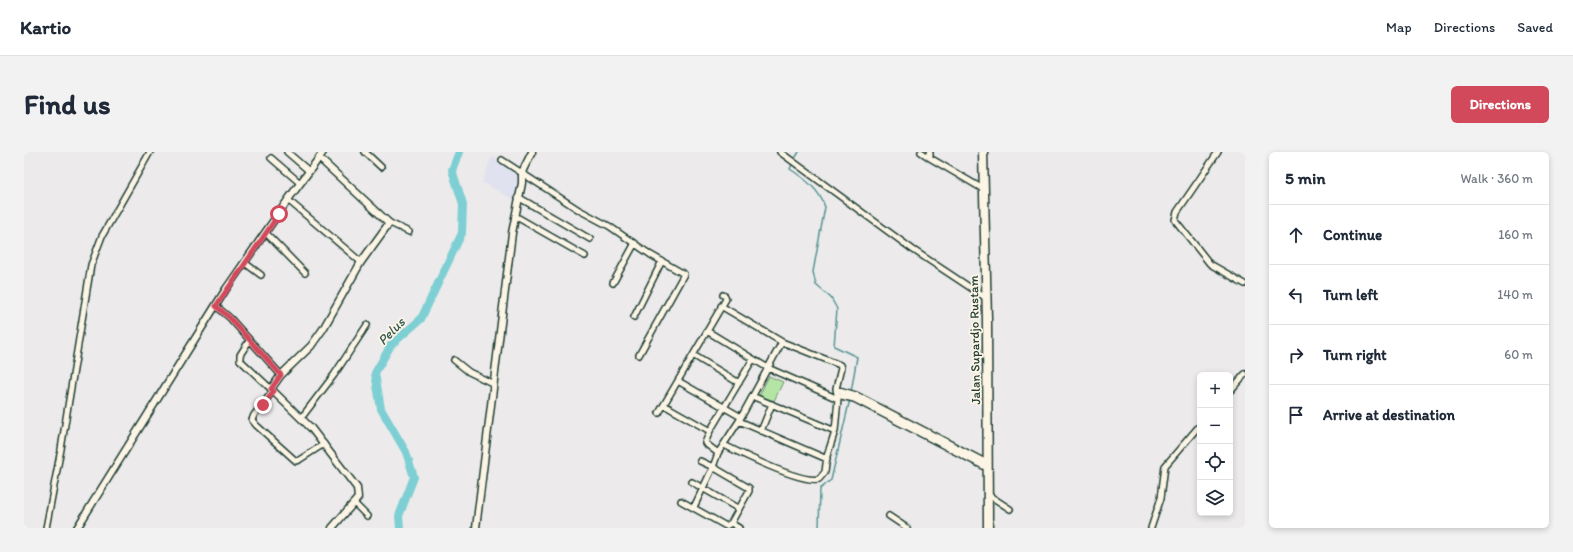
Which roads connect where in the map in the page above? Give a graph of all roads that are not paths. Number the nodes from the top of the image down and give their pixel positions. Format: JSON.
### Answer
{"nodes":[{"id":1,"x":150,"y":152,"type":"edge"},
{"id":2,"x":287,"y":152,"type":"edge"},
{"id":3,"x":323,"y":152,"type":"edge"},
{"id":4,"x":365,"y":152,"type":"edge"},
{"id":5,"x":532,"y":152,"type":"edge"},
{"id":6,"x":780,"y":152,"type":"edge"},
{"id":7,"x":921,"y":152,"type":"edge"},
{"id":8,"x":983,"y":152,"type":"edge"},
{"id":9,"x":1218,"y":152,"type":"edge"},
{"id":10,"x":930,"y":155,"type":"edge"},
{"id":11,"x":271,"y":158,"type":"dead end"},
{"id":12,"x":319,"y":158,"type":"junction"},
{"id":13,"x":502,"y":160,"type":"dead end"},
{"id":14,"x":381,"y":167,"type":"dead end"},
{"id":15,"x":309,"y":171,"type":"junction"},
{"id":16,"x":522,"y":172,"type":"junction"},
{"id":17,"x":300,"y":183,"type":"junction"},
{"id":18,"x":983,"y":189,"type":"junction"},
{"id":19,"x":518,"y":197,"type":"junction"},
{"id":20,"x":288,"y":200,"type":"junction"},
{"id":21,"x":515,"y":216,"type":"junction"},
{"id":22,"x":388,"y":222,"type":"junction"},
{"id":23,"x":409,"y":232,"type":"dead end"},
{"id":24,"x":266,"y":233,"type":"junction"},
{"id":25,"x":590,"y":239,"type":"dead end"},
{"id":26,"x":635,"y":243,"type":"junction"},
{"id":27,"x":585,"y":256,"type":"dead end"},
{"id":28,"x":662,"y":261,"type":"junction"},
{"id":29,"x":361,"y":262,"type":"junction"},
{"id":30,"x":245,"y":263,"type":"junction"},
{"id":31,"x":305,"y":273,"type":"dead end"},
{"id":32,"x":261,"y":276,"type":"dead end"},
{"id":33,"x":613,"y":283,"type":"dead end"},
{"id":34,"x":1245,"y":284,"type":"edge"},
{"id":35,"x":723,"y":295,"type":"dead end"},
{"id":36,"x":986,"y":298,"type":"junction"},
{"id":37,"x":216,"y":306,"type":"junction"},
{"id":38,"x":721,"y":306,"type":"junction"},
{"id":39,"x":634,"y":317,"type":"dead end"},
{"id":40,"x":367,"y":325,"type":"dead end"},
{"id":41,"x":706,"y":332,"type":"junction"},
{"id":42,"x":249,"y":341,"type":"junction"},
{"id":43,"x":782,"y":342,"type":"junction"},
{"id":44,"x":639,"y":355,"type":"dead end"},
{"id":45,"x":693,"y":355,"type":"junction"},
{"id":46,"x":753,"y":359,"type":"junction"},
{"id":47,"x":454,"y":360,"type":"dead end"},
{"id":48,"x":768,"y":368,"type":"junction"},
{"id":49,"x":1245,"y":374,"type":"edge"},
{"id":50,"x":281,"y":375,"type":"junction"},
{"id":51,"x":678,"y":381,"type":"junction"},
{"id":52,"x":739,"y":383,"type":"junction"},
{"id":53,"x":494,"y":384,"type":"junction"},
{"id":54,"x":1233,"y":388,"type":"edge"},
{"id":55,"x":272,"y":390,"type":"junction"},
{"id":56,"x":837,"y":394,"type":"junction"},
{"id":57,"x":752,"y":396,"type":"junction"},
{"id":58,"x":772,"y":404,"type":"junction"},
{"id":59,"x":664,"y":405,"type":"junction"},
{"id":60,"x":725,"y":408,"type":"junction"},
{"id":61,"x":659,"y":413,"type":"dead end"},
{"id":62,"x":302,"y":417,"type":"junction"},
{"id":63,"x":740,"y":419,"type":"junction"},
{"id":64,"x":1197,"y":429,"type":"edge"},
{"id":65,"x":710,"y":431,"type":"junction"},
{"id":66,"x":761,"y":431,"type":"junction"},
{"id":67,"x":834,"y":431,"type":"junction"},
{"id":68,"x":324,"y":444,"type":"junction"},
{"id":69,"x":724,"y":445,"type":"junction"},
{"id":70,"x":718,"y":453,"type":"junction"},
{"id":71,"x":827,"y":459,"type":"junction"},
{"id":72,"x":700,"y":461,"type":"dead end"},
{"id":73,"x":987,"y":466,"type":"junction"},
{"id":74,"x":713,"y":467,"type":"junction"},
{"id":75,"x":692,"y":482,"type":"dead end"},
{"id":76,"x":703,"y":489,"type":"junction"},
{"id":77,"x":987,"y":494,"type":"junction"},
{"id":78,"x":681,"y":501,"type":"dead end"},
{"id":79,"x":354,"y":503,"type":"junction"},
{"id":80,"x":694,"y":507,"type":"junction"},
{"id":81,"x":739,"y":509,"type":"junction"},
{"id":82,"x":1010,"y":509,"type":"dead end"},
{"id":83,"x":367,"y":516,"type":"dead end"},
{"id":84,"x":889,"y":516,"type":"dead end"},
{"id":85,"x":731,"y":522,"type":"junction"},
{"id":86,"x":46,"y":528,"type":"edge"},
{"id":87,"x":78,"y":528,"type":"edge"},
{"id":88,"x":332,"y":528,"type":"edge"},
{"id":89,"x":476,"y":528,"type":"edge"},
{"id":90,"x":739,"y":528,"type":"edge"},
{"id":91,"x":908,"y":528,"type":"edge"},
{"id":92,"x":988,"y":528,"type":"edge"},
{"id":93,"x":1151,"y":528,"type":"edge"}],
"edges":[{"from":1,"to":86,"type":"street"},
{"from":2,"to":15,"type":"street"},
{"from":3,"to":12,"type":"street"},
{"from":4,"to":14,"type":"street"},
{"from":5,"to":16,"type":"street"},
{"from":6,"to":36,"type":"street"},
{"from":7,"to":10,"type":"street"},
{"from":8,"to":18,"type":"highway","name":"Jalan Supardjo Rustam"},
{"from":9,"to":34,"type":"street"},
{"from":10,"to":18,"type":"street"},
{"from":11,"to":17,"type":"street"},
{"from":12,"to":15,"type":"street"},
{"from":12,"to":22,"type":"street"},
{"from":13,"to":16,"type":"street"},
{"from":15,"to":17,"type":"street"},
{"from":16,"to":19,"type":"street"},
{"from":16,"to":26,"type":"street"},
{"from":17,"to":20,"type":"street"},
{"from":18,"to":36,"type":"highway","name":"Jalan Supardjo Rustam"},
{"from":19,"to":21,"type":"street"},
{"from":19,"to":25,"type":"street"},
{"from":20,"to":24,"type":"street"},
{"from":20,"to":29,"type":"street"},
{"from":21,"to":27,"type":"street"},
{"from":21,"to":53,"type":"street"},
{"from":22,"to":23,"type":"street"},
{"from":22,"to":29,"type":"street"},
{"from":24,"to":30,"type":"street"},
{"from":24,"to":31,"type":"street"},
{"from":26,"to":28,"type":"street"},
{"from":26,"to":33,"type":"street"},
{"from":28,"to":39,"type":"street"},
{"from":28,"to":44,"type":"street"},
{"from":29,"to":50,"type":"street"},
{"from":30,"to":32,"type":"street"},
{"from":30,"to":37,"type":"street"},
{"from":35,"to":38,"type":"street"},
{"from":36,"to":73,"type":"highway","name":"Jalan Supardjo Rustam"},
{"from":37,"to":42,"type":"street"},
{"from":37,"to":87,"type":"street"},
{"from":38,"to":41,"type":"street"},
{"from":38,"to":43,"type":"street"},
{"from":40,"to":62,"type":"street"},
{"from":41,"to":45,"type":"street"},
{"from":41,"to":46,"type":"street"},
{"from":42,"to":50,"type":"street"},
{"from":42,"to":55,"type":"street"},
{"from":43,"to":48,"type":"street"},
{"from":43,"to":56,"type":"street"},
{"from":45,"to":51,"type":"street"},
{"from":45,"to":52,"type":"street"},
{"from":46,"to":48,"type":"street"},
{"from":46,"to":52,"type":"street"},
{"from":47,"to":53,"type":"street"},
{"from":48,"to":56,"type":"street"},
{"from":48,"to":57,"type":"street"},
{"from":49,"to":54,"type":"street"},
{"from":50,"to":55,"type":"street"},
{"from":51,"to":59,"type":"street"},
{"from":51,"to":60,"type":"street"},
{"from":52,"to":60,"type":"street"},
{"from":53,"to":89,"type":"street"},
{"from":55,"to":62,"type":"street"},
{"from":55,"to":68,"type":"street"},
{"from":56,"to":67,"type":"street"},
{"from":56,"to":73,"type":"street"},
{"from":57,"to":58,"type":"street"},
{"from":57,"to":63,"type":"street"},
{"from":58,"to":66,"type":"street"},
{"from":58,"to":67,"type":"street"},
{"from":59,"to":61,"type":"street"},
{"from":59,"to":65,"type":"street"},
{"from":60,"to":63,"type":"street"},
{"from":60,"to":65,"type":"street"},
{"from":62,"to":68,"type":"street"},
{"from":63,"to":66,"type":"street"},
{"from":63,"to":69,"type":"street"},
{"from":64,"to":93,"type":"street"},
{"from":65,"to":70,"type":"street"},
{"from":66,"to":71,"type":"street"},
{"from":67,"to":71,"type":"street"},
{"from":68,"to":79,"type":"street"},
{"from":69,"to":70,"type":"street"},
{"from":69,"to":71,"type":"street"},
{"from":70,"to":74,"type":"street"},
{"from":72,"to":74,"type":"street"},
{"from":73,"to":77,"type":"highway","name":"Jalan Supardjo Rustam"},
{"from":74,"to":76,"type":"street"},
{"from":74,"to":81,"type":"street"},
{"from":75,"to":76,"type":"street"},
{"from":76,"to":80,"type":"street"},
{"from":76,"to":81,"type":"street"},
{"from":77,"to":82,"type":"street"},
{"from":77,"to":92,"type":"highway","name":"Jalan Supardjo Rustam"},
{"from":78,"to":80,"type":"street"},
{"from":79,"to":83,"type":"street"},
{"from":79,"to":88,"type":"street"},
{"from":80,"to":85,"type":"street"},
{"from":81,"to":85,"type":"street"},
{"from":84,"to":91,"type":"street"},
{"from":85,"to":90,"type":"street"}]}
